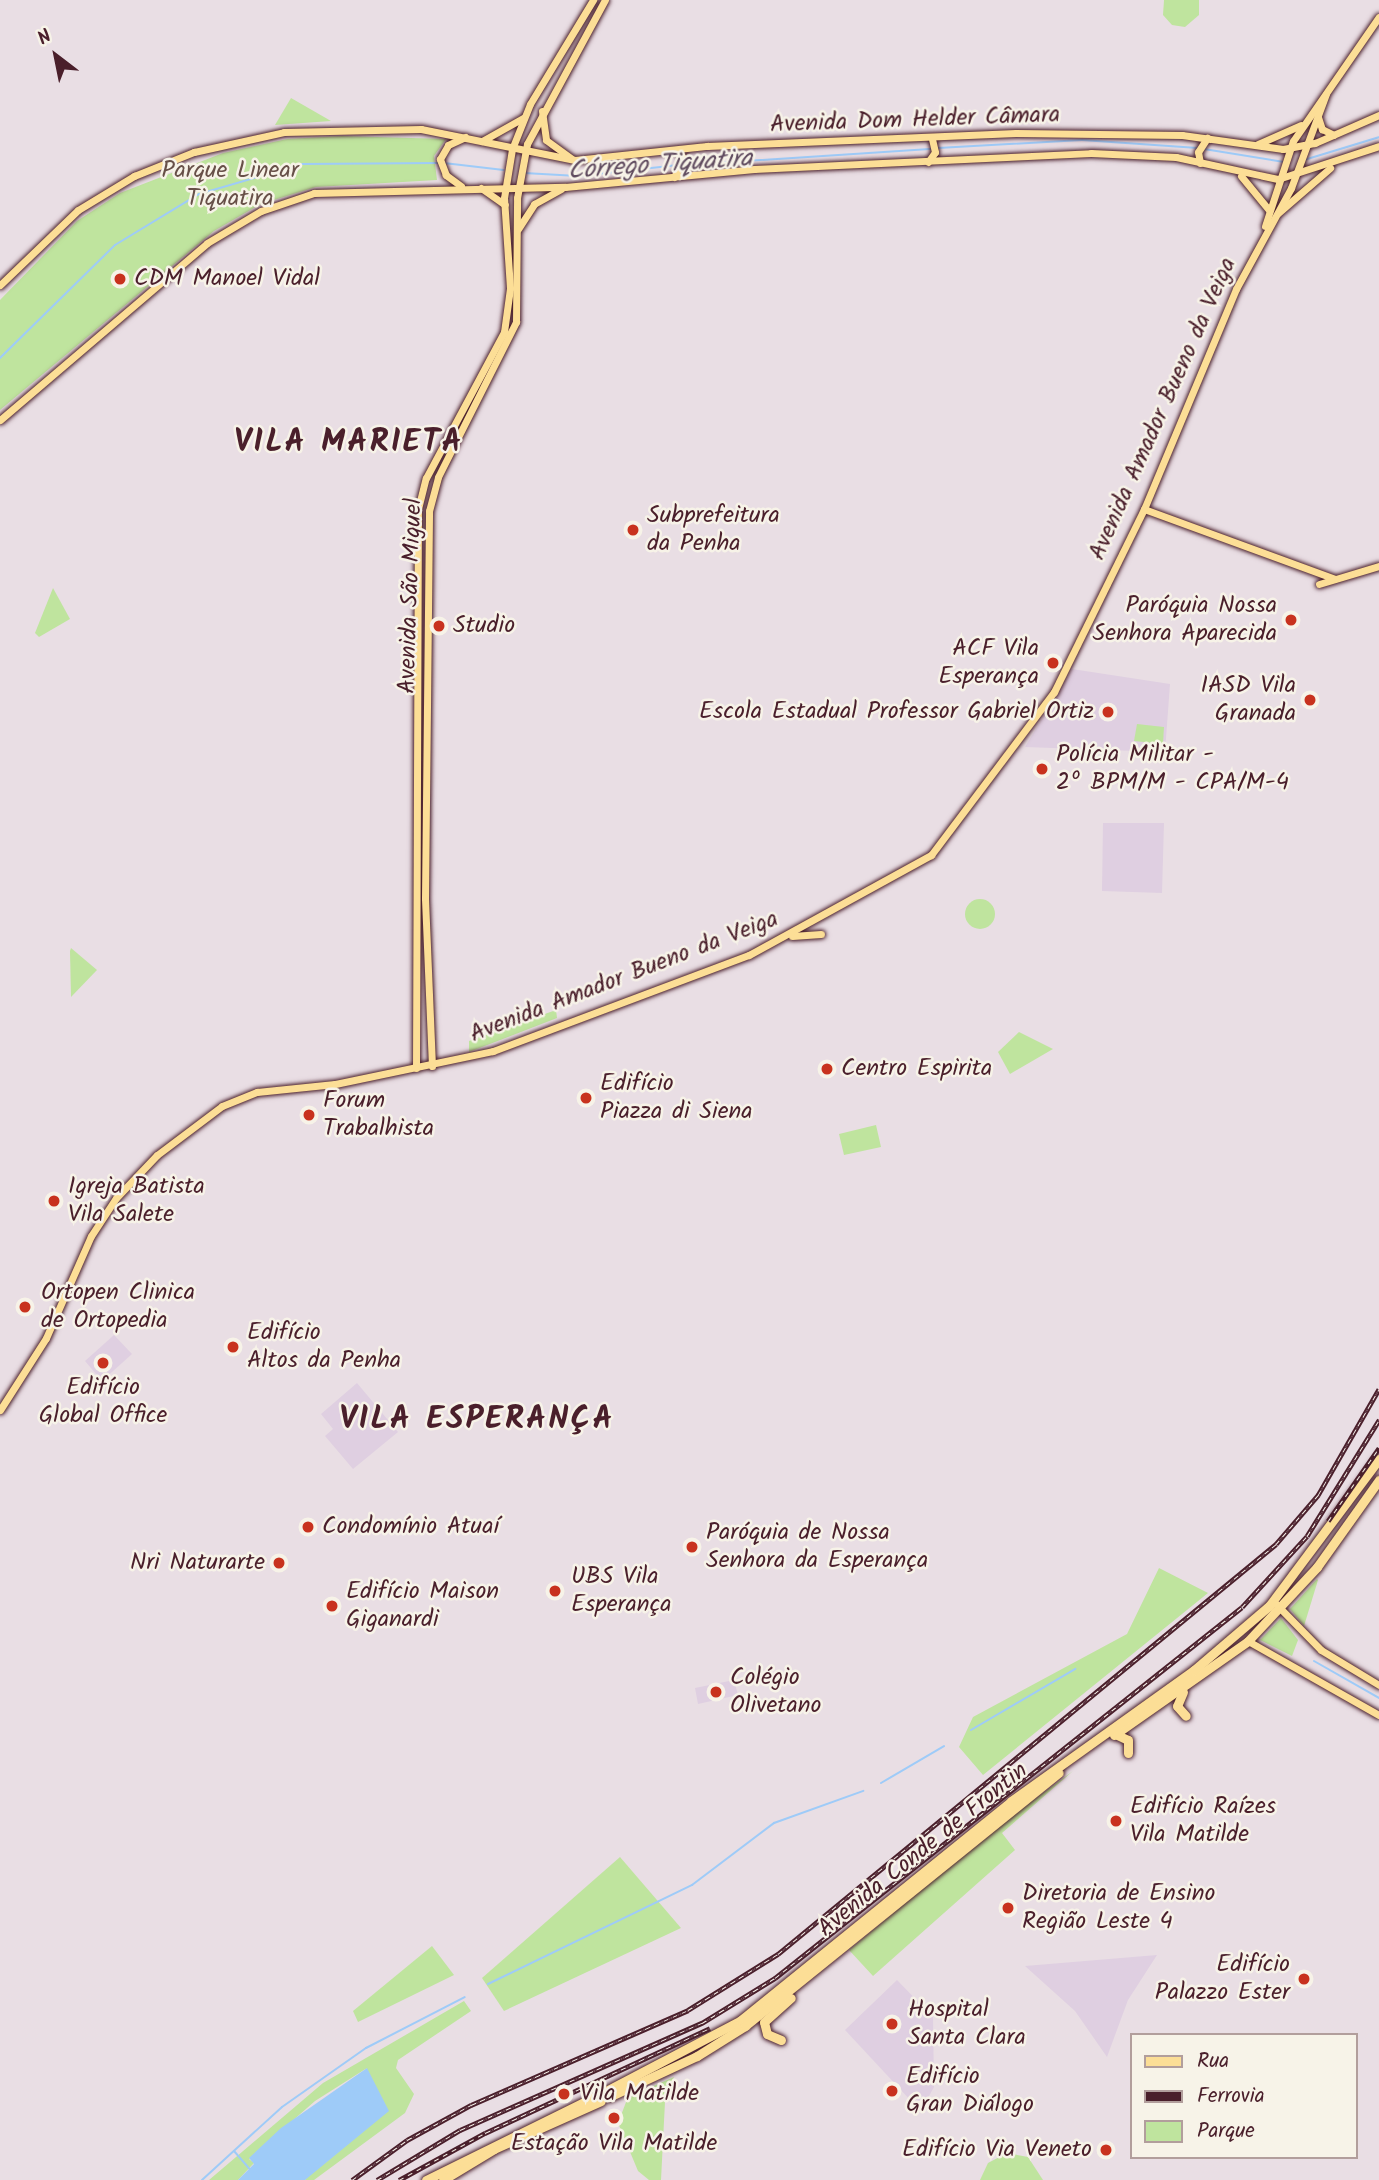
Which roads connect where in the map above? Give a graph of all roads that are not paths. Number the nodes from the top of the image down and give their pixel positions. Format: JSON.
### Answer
{"nodes":[{"id":1,"x":593,"y":0,"type":"edge"},
{"id":2,"x":605,"y":0,"type":"edge"},
{"id":3,"x":1379,"y":17,"type":"edge"},
{"id":4,"x":1326,"y":94,"type":"junction"},
{"id":5,"x":542,"y":110,"type":"junction"},
{"id":6,"x":1379,"y":115,"type":"edge"},
{"id":7,"x":1318,"y":117,"type":"junction"},
{"id":8,"x":523,"y":118,"type":"junction"},
{"id":9,"x":1304,"y":122,"type":"junction"},
{"id":10,"x":1334,"y":135,"type":"junction"},
{"id":11,"x":466,"y":137,"type":"junction"},
{"id":12,"x":932,"y":139,"type":"junction"},
{"id":13,"x":482,"y":141,"type":"junction"},
{"id":14,"x":1204,"y":141,"type":"junction"},
{"id":15,"x":1248,"y":146,"type":"junction"},
{"id":16,"x":1379,"y":146,"type":"edge"},
{"id":17,"x":1306,"y":147,"type":"junction"},
{"id":18,"x":512,"y":149,"type":"junction"},
{"id":19,"x":677,"y":150,"type":"junction"},
{"id":20,"x":1289,"y":150,"type":"junction"},
{"id":21,"x":524,"y":152,"type":"junction"},
{"id":22,"x":575,"y":160,"type":"junction"},
{"id":23,"x":1199,"y":160,"type":"junction"},
{"id":24,"x":928,"y":162,"type":"junction"},
{"id":25,"x":1331,"y":166,"type":"junction"},
{"id":26,"x":1238,"y":174,"type":"junction"},
{"id":27,"x":1296,"y":175,"type":"junction"},
{"id":28,"x":674,"y":177,"type":"junction"},
{"id":29,"x":1279,"y":177,"type":"junction"},
{"id":30,"x":518,"y":185,"type":"junction"},
{"id":31,"x":505,"y":186,"type":"junction"},
{"id":32,"x":565,"y":187,"type":"junction"},
{"id":33,"x":464,"y":188,"type":"junction"},
{"id":34,"x":480,"y":188,"type":"junction"},
{"id":35,"x":505,"y":205,"type":"junction"},
{"id":36,"x":1272,"y":213,"type":"junction"},
{"id":37,"x":516,"y":233,"type":"junction"},
{"id":38,"x":0,"y":285,"type":"edge"},
{"id":39,"x":0,"y":420,"type":"edge"},
{"id":40,"x":1144,"y":509,"type":"junction"},
{"id":41,"x":1379,"y":566,"type":"edge"},
{"id":42,"x":1335,"y":579,"type":"junction"},
{"id":43,"x":1319,"y":584,"type":"dead end"},
{"id":44,"x":416,"y":638,"type":"junction"},
{"id":45,"x":428,"y":639,"type":"junction"},
{"id":46,"x":821,"y":934,"type":"dead end"},
{"id":47,"x":788,"y":936,"type":"junction"},
{"id":48,"x":420,"y":1052,"type":"junction"},
{"id":49,"x":429,"y":1066,"type":"junction"},
{"id":50,"x":416,"y":1068,"type":"junction"},
{"id":51,"x":10,"y":1391,"type":"junction"},
{"id":52,"x":0,"y":1399,"type":"edge"},
{"id":53,"x":0,"y":1410,"type":"edge"},
{"id":54,"x":1379,"y":1459,"type":"edge"},
{"id":55,"x":1379,"y":1480,"type":"edge"},
{"id":56,"x":1272,"y":1602,"type":"junction"},
{"id":57,"x":1281,"y":1608,"type":"junction"},
{"id":58,"x":1252,"y":1621,"type":"junction"},
{"id":59,"x":1248,"y":1641,"type":"junction"},
{"id":60,"x":1379,"y":1685,"type":"edge"},
{"id":61,"x":1183,"y":1691,"type":"junction"},
{"id":62,"x":1379,"y":1715,"type":"edge"},
{"id":63,"x":1186,"y":1716,"type":"dead end"},
{"id":64,"x":1115,"y":1734,"type":"junction"},
{"id":65,"x":1128,"y":1753,"type":"dead end"},
{"id":66,"x":809,"y":1978,"type":"junction"},
{"id":67,"x":781,"y":2040,"type":"dead end"},
{"id":68,"x":604,"y":2096,"type":"junction"},
{"id":69,"x":426,"y":2180,"type":"edge"},
{"id":70,"x":443,"y":2180,"type":"edge"}],
"edges":[{"from":1,"to":8,"type":"main road","name":"Avenida São Miguel"},
{"from":2,"to":5,"type":"main road","name":"Avenida São Miguel"},
{"from":3,"to":4,"type":"main road","name":"Avenida Amador Bueno da Veiga"},
{"from":4,"to":7,"type":"main road","name":"Avenida Amador Bueno da Veiga"},
{"from":4,"to":9,"type":"main road","name":"Avenida Amador Bueno da Veiga"},
{"from":5,"to":21,"type":"main road","name":"Avenida São Miguel"},
{"from":5,"to":22,"type":"main road"},
{"from":6,"to":10,"type":"main road","name":"Avenida Dom Helder Câmara"},
{"from":7,"to":10,"type":"main road"},
{"from":7,"to":17,"type":"main road","name":"Avenida Amador Bueno da Veiga"},
{"from":8,"to":13,"type":"main road"},
{"from":8,"to":18,"type":"main road","name":"Avenida São Miguel"},
{"from":9,"to":15,"type":"main road"},
{"from":9,"to":20,"type":"main road","name":"Avenida Amador Bueno da Veiga"},
{"from":10,"to":17,"type":"main road","name":"Avenida Dom Helder Câmara"},
{"from":11,"to":13,"type":"main road","name":"Avenida Dom Helder Câmara"},
{"from":11,"to":33,"type":"main road"},
{"from":11,"to":38,"type":"main road","name":"Avenida Dom Helder Câmara"},
{"from":12,"to":14,"type":"main road","name":"Avenida Dom Helder Câmara"},
{"from":12,"to":19,"type":"main road","name":"Avenida Dom Helder Câmara"},
{"from":12,"to":24,"type":"main road"},
{"from":13,"to":18,"type":"main road","name":"Avenida Dom Helder Câmara"},
{"from":14,"to":15,"type":"main road","name":"Avenida Dom Helder Câmara"},
{"from":14,"to":23,"type":"main road"},
{"from":15,"to":20,"type":"main road","name":"Avenida Dom Helder Câmara"},
{"from":16,"to":25,"type":"main road"},
{"from":17,"to":20,"type":"main road","name":"Avenida Dom Helder Câmara"},
{"from":17,"to":27,"type":"main road","name":"Avenida Amador Bueno da Veiga"},
{"from":18,"to":21,"type":"main road","name":"Avenida Dom Helder Câmara"},
{"from":18,"to":31,"type":"main road","name":"Avenida São Miguel"},
{"from":19,"to":22,"type":"main road","name":"Avenida Dom Helder Câmara"},
{"from":19,"to":28,"type":"main road"},
{"from":20,"to":29,"type":"main road","name":"Avenida Amador Bueno da Veiga"},
{"from":21,"to":22,"type":"main road","name":"Avenida Dom Helder Câmara"},
{"from":21,"to":30,"type":"main road","name":"Avenida São Miguel"},
{"from":23,"to":24,"type":"main road","name":"Avenida Dom Helder Câmara"},
{"from":23,"to":26,"type":"main road","name":"Avenida Dom Helder Câmara"},
{"from":24,"to":28,"type":"main road","name":"Avenida Dom Helder Câmara"},
{"from":25,"to":27,"type":"main road","name":"Avenida Dom Helder Câmara"},
{"from":25,"to":36,"type":"main road"},
{"from":26,"to":29,"type":"main road","name":"Avenida Dom Helder Câmara"},
{"from":26,"to":36,"type":"main road"},
{"from":27,"to":29,"type":"main road","name":"Avenida Dom Helder Câmara"},
{"from":27,"to":36,"type":"main road","name":"Avenida Amador Bueno da Veiga"},
{"from":28,"to":32,"type":"main road","name":"Avenida Dom Helder Câmara"},
{"from":29,"to":36,"type":"main road","name":"Avenida Amador Bueno da Veiga"},
{"from":30,"to":31,"type":"main road","name":"Avenida Dom Helder Câmara"},
{"from":30,"to":32,"type":"main road","name":"Avenida Dom Helder Câmara"},
{"from":30,"to":37,"type":"main road","name":"Avenida São Miguel"},
{"from":31,"to":34,"type":"main road","name":"Avenida Dom Helder Câmara"},
{"from":31,"to":35,"type":"main road","name":"Avenida São Miguel"},
{"from":32,"to":37,"type":"main road"},
{"from":33,"to":34,"type":"main road","name":"Avenida Dom Helder Câmara"},
{"from":33,"to":39,"type":"main road","name":"Avenida Dom Helder Câmara"},
{"from":34,"to":35,"type":"main road"},
{"from":35,"to":44,"type":"main road","name":"Avenida São Miguel"},
{"from":36,"to":40,"type":"main road","name":"Avenida Amador Bueno da Veiga"},
{"from":37,"to":45,"type":"main road","name":"Avenida São Miguel"},
{"from":40,"to":42,"type":"main road"},
{"from":40,"to":47,"type":"main road","name":"Avenida Amador Bueno da Veiga"},
{"from":41,"to":42,"type":"main road"},
{"from":42,"to":43,"type":"main road"},
{"from":44,"to":45,"type":"main road"},
{"from":44,"to":48,"type":"main road","name":"Avenida São Miguel"},
{"from":45,"to":49,"type":"main road","name":"Avenida São Miguel"},
{"from":46,"to":47,"type":"main road"},
{"from":47,"to":49,"type":"main road","name":"Avenida Amador Bueno da Veiga"},
{"from":48,"to":49,"type":"main road","name":"Avenida São Miguel"},
{"from":48,"to":50,"type":"main road","name":"Avenida São Miguel"},
{"from":49,"to":50,"type":"main road","name":"Avenida Amador Bueno da Veiga"},
{"from":50,"to":51,"type":"main road","name":"Avenida Amador Bueno da Veiga"},
{"from":51,"to":52,"type":"main road","name":"Avenida Amador Bueno da Veiga"},
{"from":51,"to":53,"type":"main road","name":"Avenida Amador Bueno da Veiga"},
{"from":54,"to":56,"type":"highway","name":"Avenida Conde de Frontin"},
{"from":55,"to":57,"type":"highway","name":"Avenida Conde de Frontin"},
{"from":56,"to":57,"type":"main road"},
{"from":56,"to":58,"type":"highway","name":"Avenida Conde de Frontin"},
{"from":57,"to":59,"type":"highway","name":"Avenida Conde de Frontin"},
{"from":57,"to":60,"type":"main road"},
{"from":58,"to":59,"type":"highway"},
{"from":58,"to":68,"type":"highway","name":"Avenida Conde de Frontin"},
{"from":59,"to":61,"type":"highway","name":"Avenida Conde de Frontin"},
{"from":59,"to":62,"type":"main road"},
{"from":61,"to":63,"type":"highway"},
{"from":61,"to":64,"type":"highway","name":"Avenida Conde de Frontin"},
{"from":64,"to":65,"type":"highway"},
{"from":64,"to":66,"type":"highway","name":"Avenida Conde de Frontin"},
{"from":66,"to":67,"type":"highway"},
{"from":66,"to":68,"type":"highway","name":"Avenida Conde de Frontin"},
{"from":68,"to":69,"type":"highway","name":"Avenida Conde de Frontin"},
{"from":68,"to":70,"type":"highway","name":"Avenida Conde de Frontin"}]}
